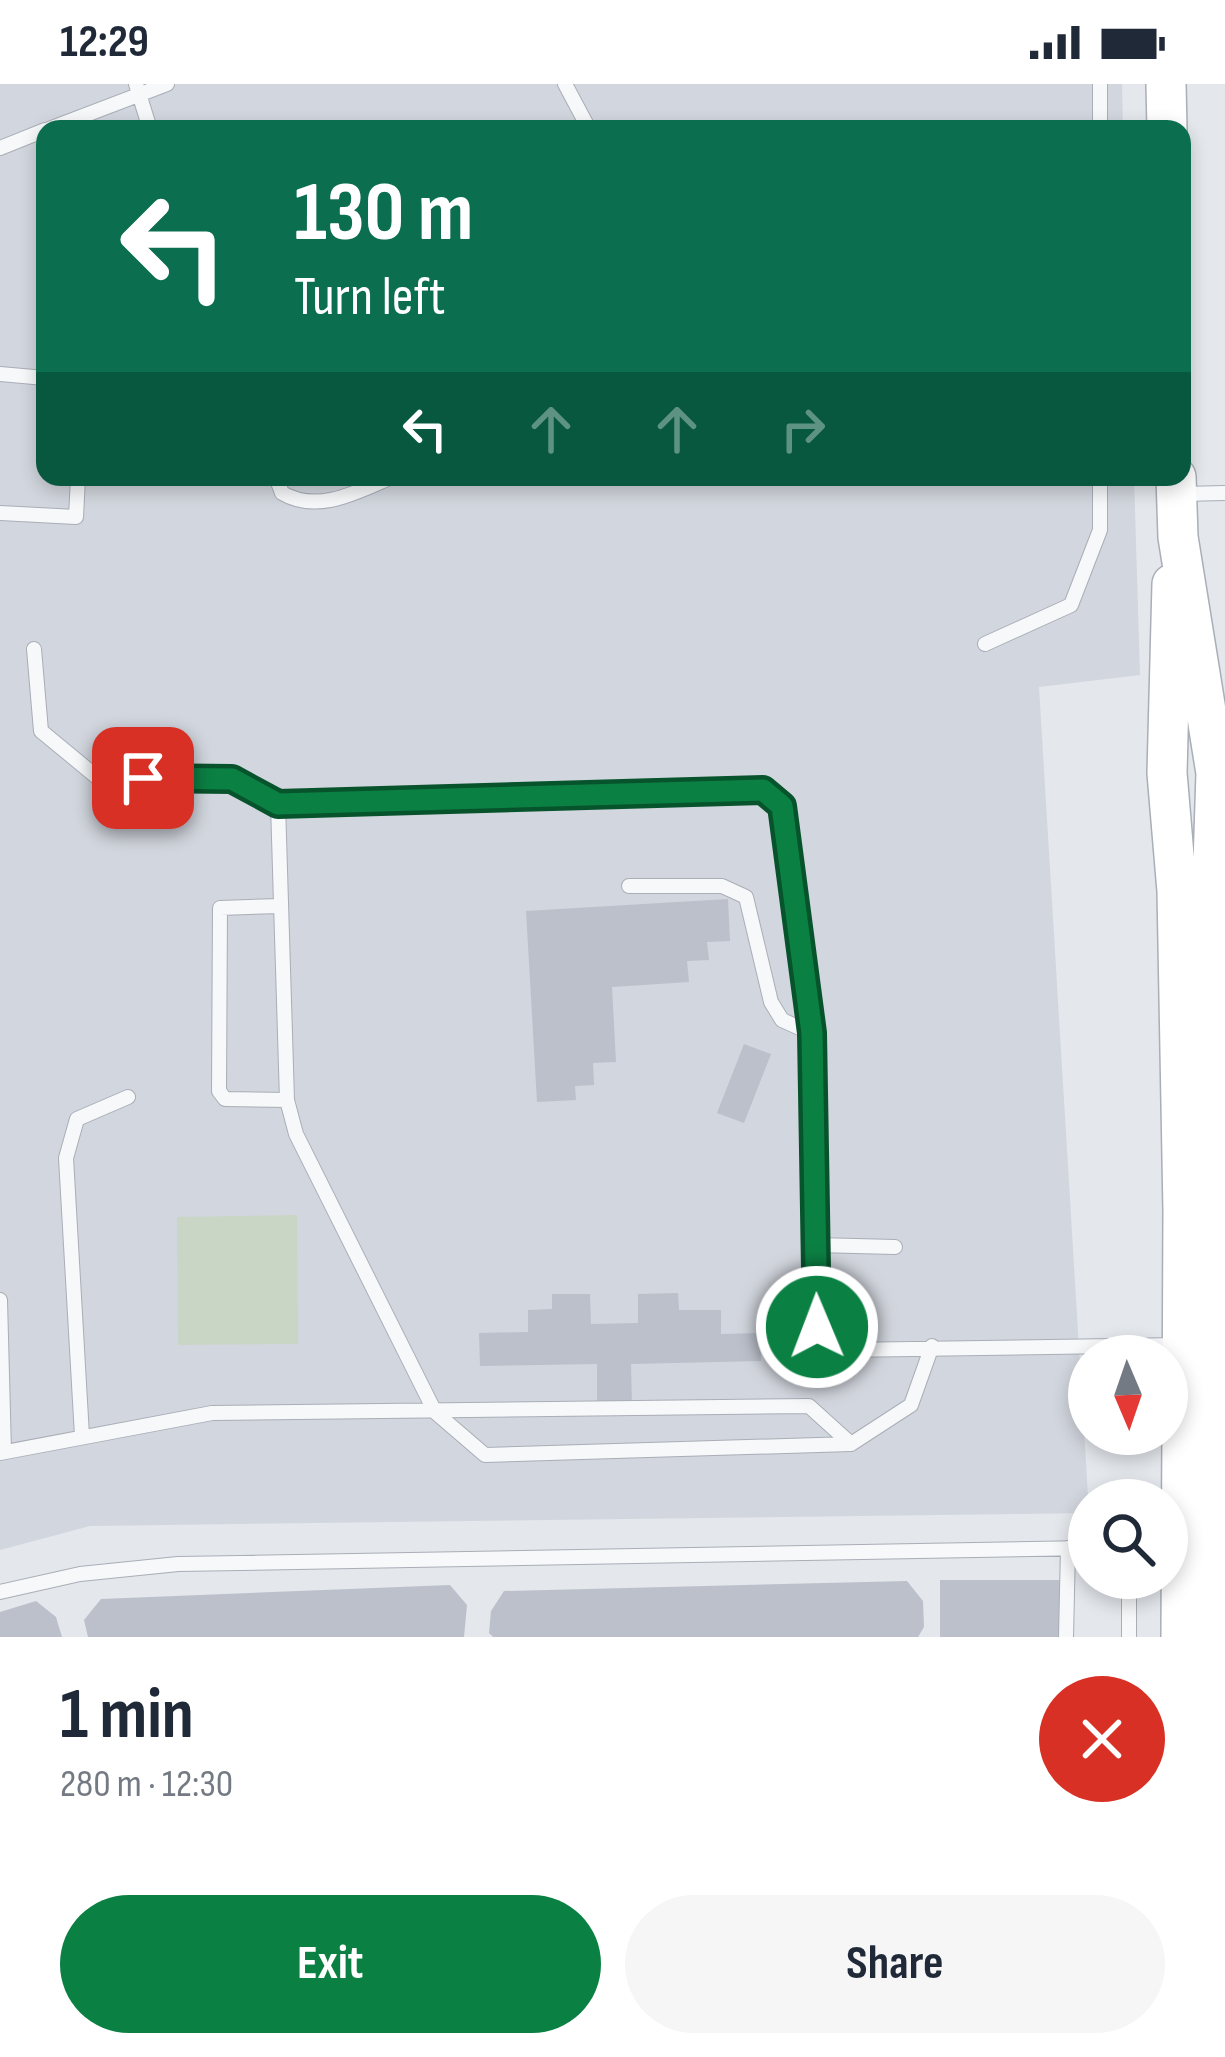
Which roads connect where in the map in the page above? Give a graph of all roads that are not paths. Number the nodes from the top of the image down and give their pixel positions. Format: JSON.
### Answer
{"nodes":[{"id":1,"x":166,"y":84,"type":"edge"},
{"id":2,"x":565,"y":84,"type":"edge"},
{"id":3,"x":1100,"y":84,"type":"edge"},
{"id":4,"x":1166,"y":84,"type":"edge"},
{"id":5,"x":137,"y":89,"type":"edge"},
{"id":6,"x":69,"y":120,"type":"edge"},
{"id":7,"x":147,"y":120,"type":"edge"},
{"id":8,"x":584,"y":120,"type":"edge"},
{"id":9,"x":1100,"y":120,"type":"edge"},
{"id":10,"x":1168,"y":120,"type":"edge"},
{"id":11,"x":36,"y":134,"type":"edge"},
{"id":12,"x":0,"y":148,"type":"edge"},
{"id":13,"x":0,"y":374,"type":"edge"},
{"id":14,"x":36,"y":377,"type":"edge"},
{"id":15,"x":78,"y":486,"type":"edge"},
{"id":16,"x":279,"y":486,"type":"edge"},
{"id":17,"x":344,"y":486,"type":"edge"},
{"id":18,"x":371,"y":486,"type":"edge"},
{"id":19,"x":1100,"y":486,"type":"edge"},
{"id":20,"x":1177,"y":486,"type":"edge"},
{"id":21,"x":1225,"y":493,"type":"edge"},
{"id":22,"x":346,"y":497,"type":"junction"},
{"id":23,"x":0,"y":513,"type":"edge"},
{"id":24,"x":1178,"y":537,"type":"junction"},
{"id":25,"x":986,"y":644,"type":"dead end"},
{"id":26,"x":34,"y":649,"type":"dead end"},
{"id":27,"x":278,"y":804,"type":"junction"},
{"id":28,"x":629,"y":886,"type":"dead end"},
{"id":29,"x":280,"y":906,"type":"junction"},
{"id":30,"x":1219,"y":934,"type":"edge"},
{"id":31,"x":812,"y":1033,"type":"junction"},
{"id":32,"x":1221,"y":1055,"type":"edge"},
{"id":33,"x":128,"y":1097,"type":"dead end"},
{"id":34,"x":287,"y":1100,"type":"junction"},
{"id":35,"x":816,"y":1245,"type":"junction"},
{"id":36,"x":895,"y":1247,"type":"dead end"},
{"id":37,"x":0,"y":1300,"type":"edge"},
{"id":38,"x":1202,"y":1345,"type":"junction"},
{"id":39,"x":932,"y":1346,"type":"junction"},
{"id":40,"x":435,"y":1412,"type":"junction"},
{"id":41,"x":82,"y":1436,"type":"junction"},
{"id":42,"x":851,"y":1444,"type":"junction"},
{"id":43,"x":2,"y":1453,"type":"edge"},
{"id":44,"x":1189,"y":1546,"type":"edge"},
{"id":45,"x":1068,"y":1548,"type":"joint"},
{"id":46,"x":0,"y":1592,"type":"edge"},
{"id":47,"x":1129,"y":1599,"type":"edge"},
{"id":48,"x":1066,"y":1637,"type":"edge"},
{"id":49,"x":1129,"y":1637,"type":"edge"},
{"id":50,"x":1181,"y":1637,"type":"edge"},
{"id":51,"x":1216,"y":1637,"type":"edge"}],
"edges":[{"from":1,"to":5,"type":"lane"},
{"from":2,"to":8,"type":"lane"},
{"from":3,"to":9,"type":"lane"},
{"from":4,"to":10,"type":"main road"},
{"from":5,"to":6,"type":"lane"},
{"from":5,"to":7,"type":"lane"},
{"from":11,"to":12,"type":"lane"},
{"from":13,"to":14,"type":"lane"},
{"from":15,"to":23,"type":"lane"},
{"from":16,"to":22,"type":"lane"},
{"from":17,"to":22,"type":"lane"},
{"from":18,"to":22,"type":"lane"},
{"from":19,"to":25,"type":"lane"},
{"from":20,"to":21,"type":"lane"},
{"from":20,"to":24,"type":"main road"},
{"from":24,"to":30,"type":"main road"},
{"from":24,"to":38,"type":"main road"},
{"from":26,"to":27,"type":"lane"},
{"from":27,"to":29,"type":"lane"},
{"from":27,"to":31,"type":"lane"},
{"from":28,"to":31,"type":"lane"},
{"from":29,"to":34,"type":"lane"},
{"from":29,"to":34,"type":"lane"},
{"from":30,"to":32,"type":"main road"},
{"from":31,"to":35,"type":"lane"},
{"from":32,"to":38,"type":"main road"},
{"from":33,"to":41,"type":"lane"},
{"from":34,"to":40,"type":"lane"},
{"from":35,"to":36,"type":"lane"},
{"from":35,"to":39,"type":"lane"},
{"from":37,"to":43,"type":"lane"},
{"from":38,"to":39,"type":"lane"},
{"from":38,"to":44,"type":"main road"},
{"from":39,"to":42,"type":"lane"},
{"from":40,"to":41,"type":"lane"},
{"from":40,"to":42,"type":"lane"},
{"from":40,"to":42,"type":"lane"},
{"from":41,"to":43,"type":"lane"},
{"from":44,"to":50,"type":"main road"},
{"from":44,"to":51,"type":"main road"},
{"from":45,"to":46,"type":"lane"},
{"from":45,"to":48,"type":"lane"},
{"from":47,"to":49,"type":"lane"}]}
